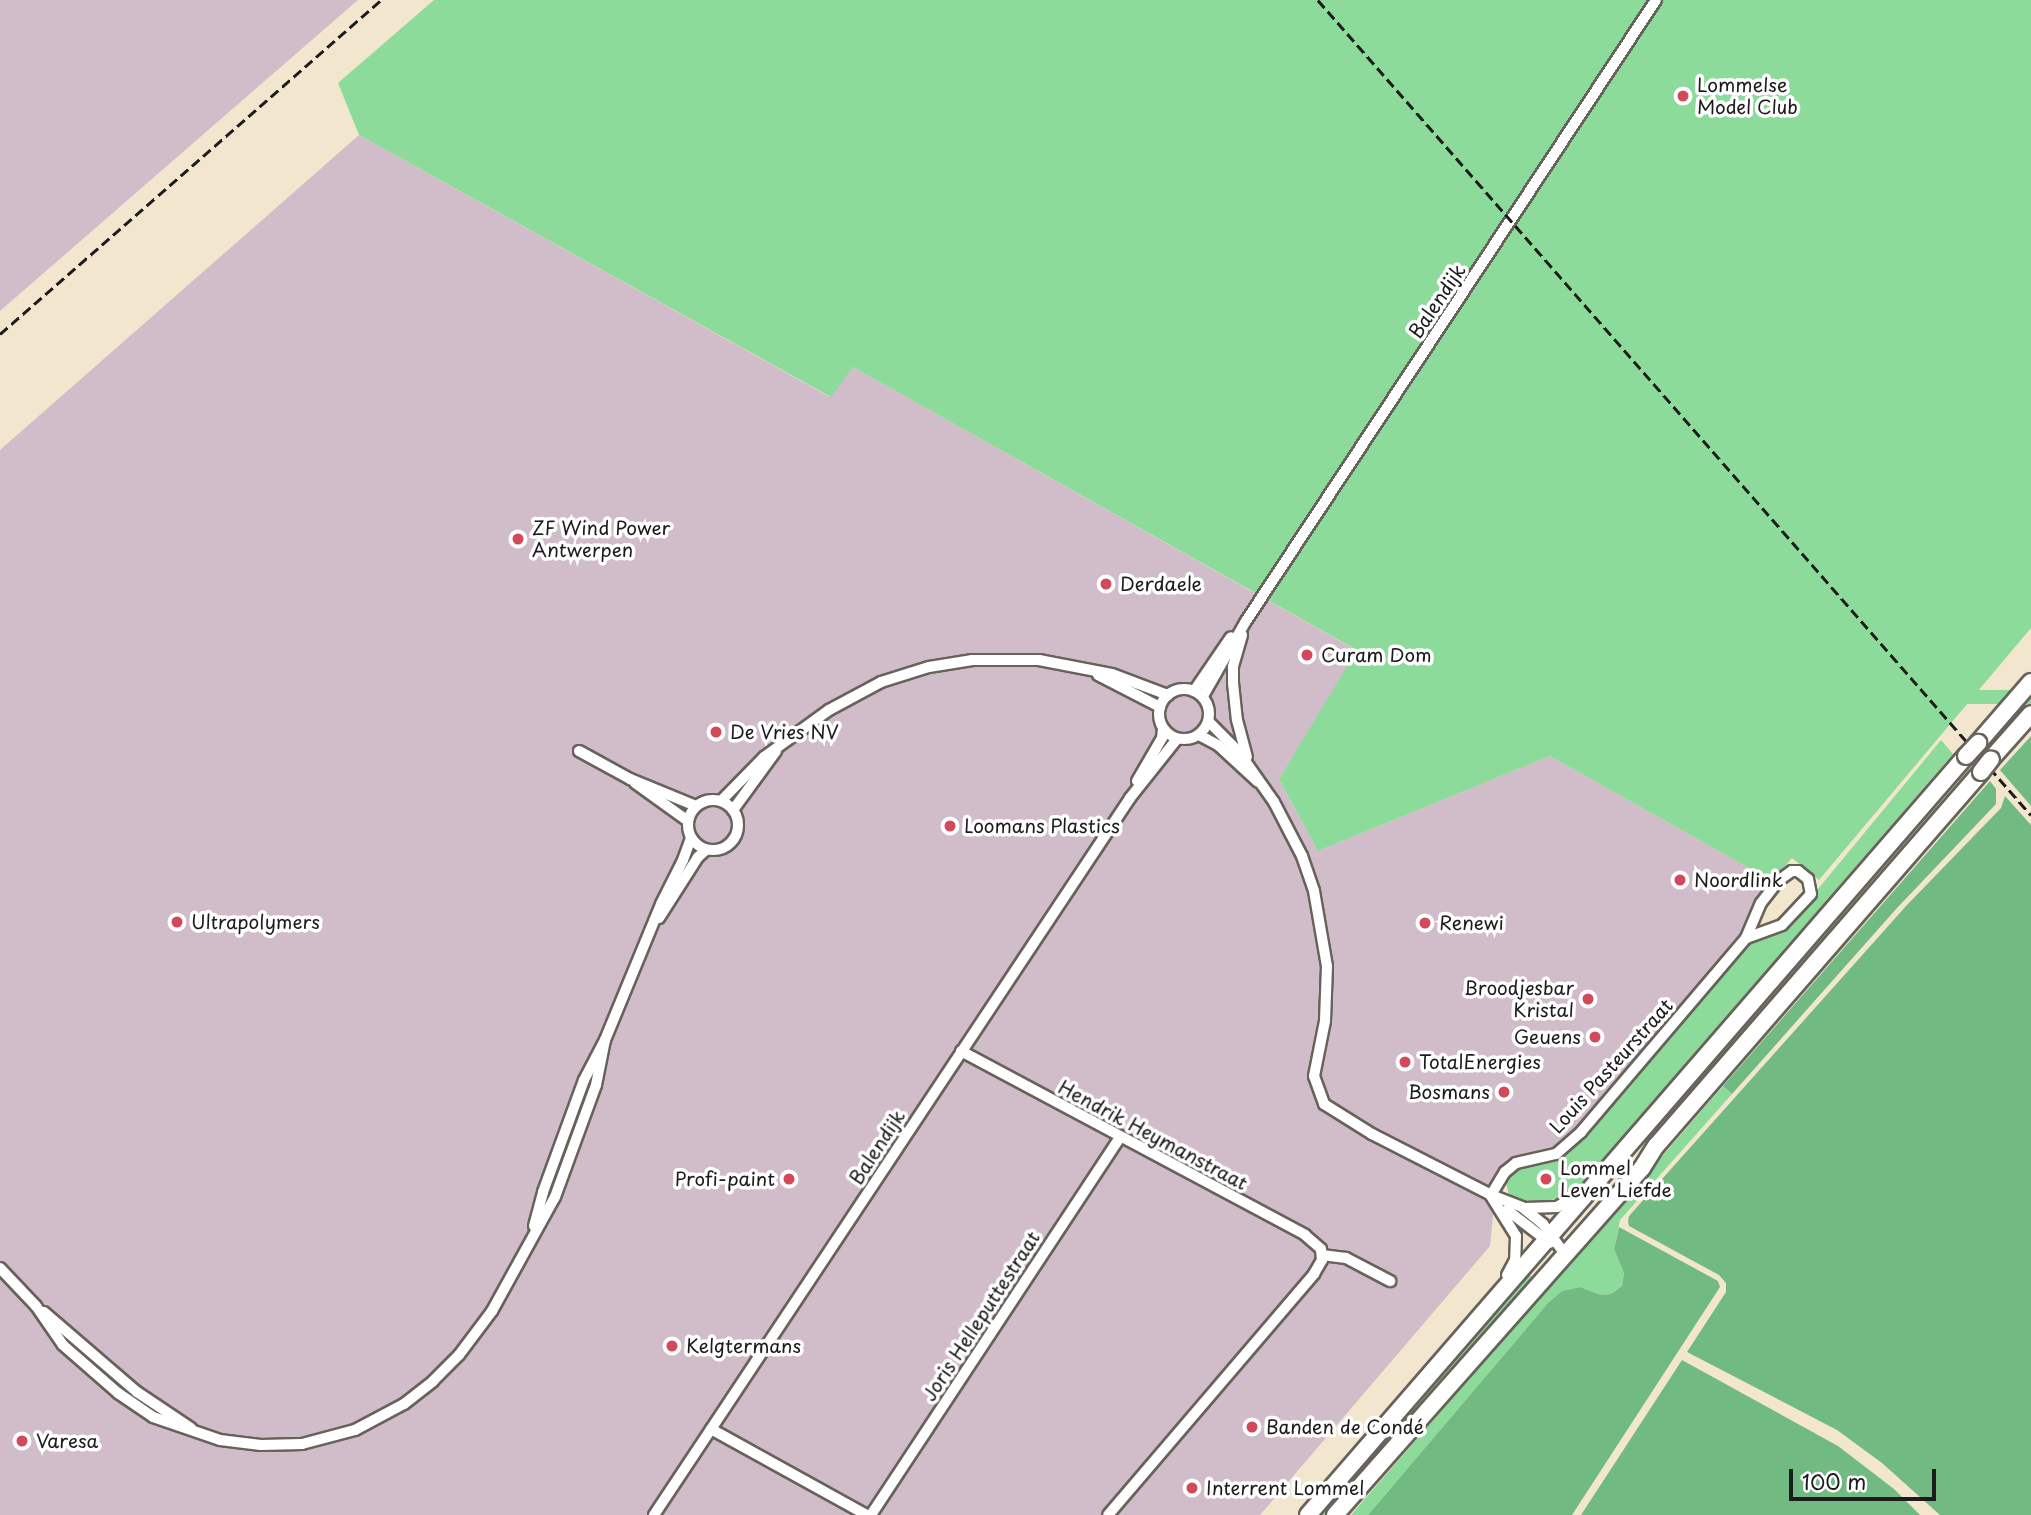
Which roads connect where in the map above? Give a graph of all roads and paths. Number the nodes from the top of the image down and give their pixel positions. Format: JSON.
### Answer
{"nodes":[{"id":1,"x":1656,"y":0,"type":"edge"},
{"id":2,"x":1246,"y":621,"type":"junction"},
{"id":3,"x":1088,"y":670,"type":"junction"},
{"id":4,"x":2031,"y":682,"type":"edge"},
{"id":5,"x":1198,"y":693,"type":"junction"},
{"id":6,"x":1168,"y":695,"type":"junction"},
{"id":7,"x":1160,"y":707,"type":"junction"},
{"id":8,"x":2031,"y":713,"type":"edge"},
{"id":9,"x":1209,"y":722,"type":"junction"},
{"id":10,"x":1163,"y":729,"type":"junction"},
{"id":11,"x":1199,"y":735,"type":"junction"},
{"id":12,"x":1177,"y":739,"type":"junction"},
{"id":13,"x":776,"y":750,"type":"junction"},
{"id":14,"x":579,"y":751,"type":"dead end"},
{"id":15,"x":1251,"y":766,"type":"junction"},
{"id":16,"x":630,"y":779,"type":"junction"},
{"id":17,"x":1261,"y":785,"type":"junction"},
{"id":18,"x":1130,"y":798,"type":"junction"},
{"id":19,"x":721,"y":801,"type":"junction"},
{"id":20,"x":696,"y":806,"type":"junction"},
{"id":21,"x":733,"y":810,"type":"junction"},
{"id":22,"x":688,"y":821,"type":"junction"},
{"id":23,"x":691,"y":838,"type":"junction"},
{"id":24,"x":706,"y":850,"type":"junction"},
{"id":25,"x":654,"y":924,"type":"junction"},
{"id":26,"x":1746,"y":938,"type":"junction"},
{"id":27,"x":605,"y":1040,"type":"junction"},
{"id":28,"x":961,"y":1051,"type":"junction"},
{"id":29,"x":564,"y":1136,"type":"junction"},
{"id":30,"x":1120,"y":1138,"type":"junction"},
{"id":31,"x":575,"y":1140,"type":"junction"},
{"id":32,"x":1656,"y":1146,"type":"junction"},
{"id":33,"x":1602,"y":1177,"type":"junction"},
{"id":34,"x":1491,"y":1195,"type":"junction"},
{"id":35,"x":1522,"y":1207,"type":"junction"},
{"id":36,"x":533,"y":1234,"type":"junction"},
{"id":37,"x":1553,"y":1242,"type":"junction"},
{"id":38,"x":1322,"y":1255,"type":"junction"},
{"id":39,"x":0,"y":1268,"type":"edge"},
{"id":40,"x":1390,"y":1280,"type":"dead end"},
{"id":41,"x":36,"y":1306,"type":"junction"},
{"id":42,"x":1484,"y":1312,"type":"junction"},
{"id":43,"x":113,"y":1373,"type":"junction"},
{"id":44,"x":106,"y":1383,"type":"junction"},
{"id":45,"x":1450,"y":1383,"type":"junction"},
{"id":46,"x":711,"y":1430,"type":"junction"},
{"id":47,"x":194,"y":1431,"type":"junction"},
{"id":48,"x":654,"y":1515,"type":"edge"},
{"id":49,"x":869,"y":1515,"type":"edge"},
{"id":50,"x":1108,"y":1515,"type":"edge"},
{"id":51,"x":1308,"y":1515,"type":"edge"},
{"id":52,"x":1335,"y":1515,"type":"edge"}],
"edges":[{"from":1,"to":2,"type":"street","name":"Balendijk"},
{"from":2,"to":5,"type":"street"},
{"from":2,"to":15,"type":"street"},
{"from":3,"to":6,"type":"street"},
{"from":3,"to":7,"type":"street"},
{"from":3,"to":13,"type":"street"},
{"from":4,"to":33,"type":"highway","bridge":true},
{"from":5,"to":6,"type":"street"},
{"from":5,"to":9,"type":"street"},
{"from":6,"to":7,"type":"street"},
{"from":7,"to":10,"type":"street"},
{"from":8,"to":32,"type":"highway"},
{"from":9,"to":11,"type":"street"},
{"from":9,"to":15,"type":"street"},
{"from":10,"to":12,"type":"street"},
{"from":10,"to":18,"type":"street","name":"Balendijk"},
{"from":11,"to":12,"type":"street"},
{"from":11,"to":17,"type":"street"},
{"from":12,"to":18,"type":"street","name":"Balendijk"},
{"from":13,"to":19,"type":"street"},
{"from":13,"to":21,"type":"street"},
{"from":14,"to":16,"type":"street"},
{"from":15,"to":17,"type":"street"},
{"from":16,"to":20,"type":"street"},
{"from":16,"to":22,"type":"street"},
{"from":17,"to":34,"type":"street"},
{"from":18,"to":28,"type":"street","name":"Balendijk"},
{"from":19,"to":20,"type":"street"},
{"from":19,"to":21,"type":"street"},
{"from":20,"to":22,"type":"street"},
{"from":21,"to":24,"type":"street"},
{"from":22,"to":23,"type":"street"},
{"from":23,"to":24,"type":"street"},
{"from":23,"to":25,"type":"street"},
{"from":24,"to":25,"type":"street"},
{"from":25,"to":27,"type":"street"},
{"from":26,"to":26,"type":"street","name":"Louis Pasteurstraat"},
{"from":26,"to":34,"type":"street","name":"Louis Pasteurstraat"},
{"from":27,"to":29,"type":"street"},
{"from":27,"to":31,"type":"street"},
{"from":28,"to":30,"type":"street","name":"Hendrik Heymanstraat"},
{"from":28,"to":46,"type":"street","name":"Balendijk"},
{"from":29,"to":31,"type":"street"},
{"from":29,"to":36,"type":"street"},
{"from":30,"to":38,"type":"street","name":"Hendrik Heymanstraat"},
{"from":30,"to":49,"type":"street","name":"Joris Helleputtestraat"},
{"from":31,"to":36,"type":"street"},
{"from":32,"to":37,"type":"highway"},
{"from":32,"to":45,"type":"highway"},
{"from":33,"to":35,"type":"street"},
{"from":33,"to":37,"type":"highway"},
{"from":34,"to":35,"type":"street"},
{"from":34,"to":37,"type":"street"},
{"from":34,"to":42,"type":"street"},
{"from":35,"to":37,"type":"street"},
{"from":36,"to":47,"type":"street"},
{"from":37,"to":42,"type":"highway"},
{"from":37,"to":45,"type":"highway"},
{"from":38,"to":40,"type":"street"},
{"from":38,"to":50,"type":"street"},
{"from":39,"to":41,"type":"street"},
{"from":41,"to":43,"type":"street"},
{"from":41,"to":44,"type":"street"},
{"from":42,"to":51,"type":"highway"},
{"from":43,"to":44,"type":"street"},
{"from":43,"to":47,"type":"street"},
{"from":44,"to":47,"type":"street"},
{"from":45,"to":52,"type":"highway"},
{"from":46,"to":48,"type":"street","name":"Balendijk"},
{"from":46,"to":49,"type":"street"}]}
